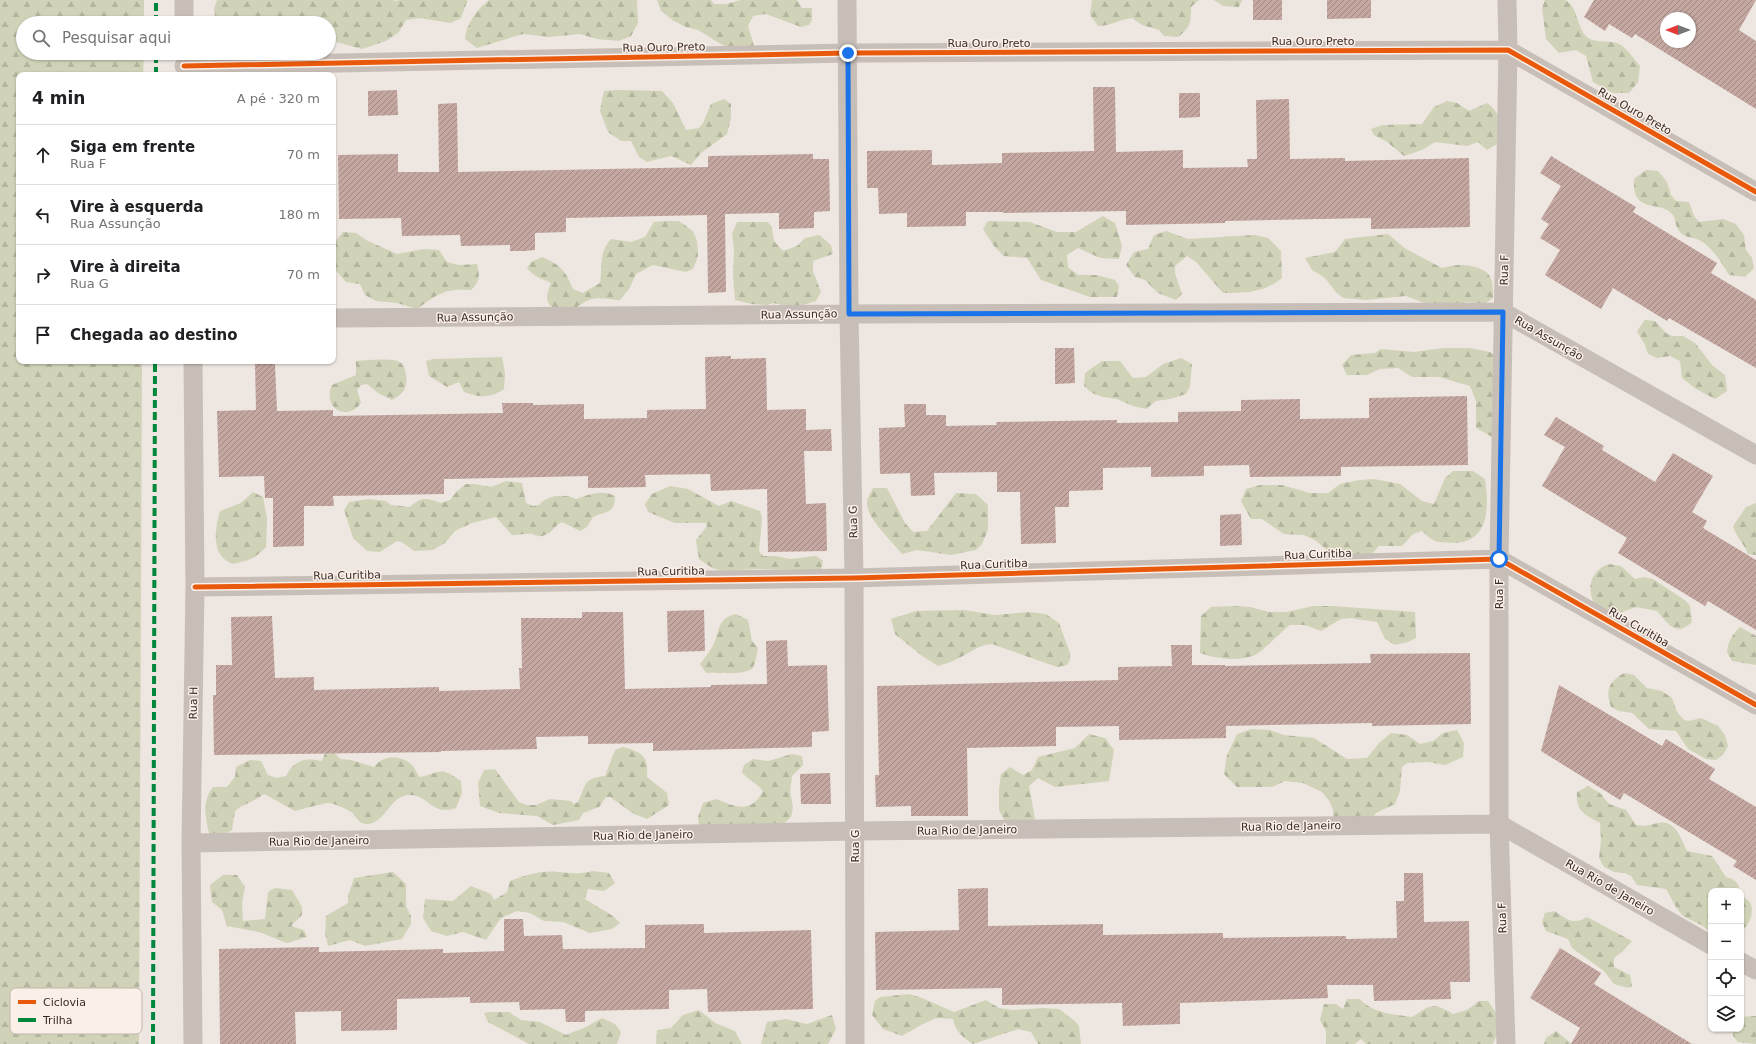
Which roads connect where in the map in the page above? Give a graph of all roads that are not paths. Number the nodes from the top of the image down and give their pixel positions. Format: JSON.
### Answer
{"nodes":[{"id":1,"x":184,"y":0,"type":"edge"},
{"id":2,"x":847,"y":0,"type":"edge"},
{"id":3,"x":1507,"y":0,"type":"edge"},
{"id":4,"x":184,"y":16,"type":"edge"},
{"id":5,"x":1508,"y":50,"type":"junction"},
{"id":6,"x":848,"y":53,"type":"junction"},
{"id":7,"x":184,"y":65,"type":"edge"},
{"id":8,"x":1756,"y":192,"type":"edge"},
{"id":9,"x":1503,"y":312,"type":"junction"},
{"id":10,"x":849,"y":314,"type":"junction"},
{"id":11,"x":336,"y":318,"type":"edge"},
{"id":12,"x":193,"y":364,"type":"edge"},
{"id":13,"x":1756,"y":456,"type":"edge"},
{"id":14,"x":1499,"y":559,"type":"junction"},
{"id":15,"x":854,"y":578,"type":"junction"},
{"id":16,"x":194,"y":587,"type":"junction"},
{"id":17,"x":1756,"y":705,"type":"edge"},
{"id":18,"x":1499,"y":824,"type":"junction"},
{"id":19,"x":855,"y":831,"type":"junction"},
{"id":20,"x":190,"y":843,"type":"junction"},
{"id":21,"x":1708,"y":943,"type":"edge"},
{"id":22,"x":1744,"y":964,"type":"edge"},
{"id":23,"x":1756,"y":970,"type":"edge"},
{"id":24,"x":193,"y":1044,"type":"edge"},
{"id":25,"x":855,"y":1044,"type":"edge"},
{"id":26,"x":1506,"y":1044,"type":"edge"}],
"edges":[{"from":1,"to":4,"type":"street"},
{"from":2,"to":6,"type":"street","name":"Rua G"},
{"from":3,"to":5,"type":"street","name":"Rua F"},
{"from":5,"to":6,"type":"street","name":"Rua Ouro Preto"},
{"from":5,"to":8,"type":"street","name":"Rua Ouro Preto"},
{"from":5,"to":9,"type":"street","name":"Rua F"},
{"from":6,"to":7,"type":"street","name":"Rua Ouro Preto"},
{"from":6,"to":10,"type":"street","name":"Rua G"},
{"from":9,"to":10,"type":"street","name":"Rua Assunção"},
{"from":9,"to":13,"type":"street","name":"Rua Assunção"},
{"from":9,"to":14,"type":"street","name":"Rua F"},
{"from":10,"to":11,"type":"street","name":"Rua Assunção"},
{"from":10,"to":15,"type":"street","name":"Rua G"},
{"from":12,"to":16,"type":"street","name":"Rua H"},
{"from":14,"to":15,"type":"street","name":"Rua Curitiba"},
{"from":14,"to":17,"type":"street","name":"Rua Curitiba"},
{"from":14,"to":18,"type":"street","name":"Rua F"},
{"from":15,"to":16,"type":"street","name":"Rua Curitiba"},
{"from":15,"to":19,"type":"street","name":"Rua G"},
{"from":16,"to":20,"type":"street","name":"Rua H"},
{"from":18,"to":19,"type":"street","name":"Rua Rio de Janeiro"},
{"from":18,"to":21,"type":"street","name":"Rua Rio de Janeiro"},
{"from":18,"to":26,"type":"street","name":"Rua F"},
{"from":19,"to":20,"type":"street","name":"Rua Rio de Janeiro"},
{"from":19,"to":25,"type":"street","name":"Rua G"},
{"from":20,"to":24,"type":"street","name":"Rua H"},
{"from":22,"to":23,"type":"street"}]}
